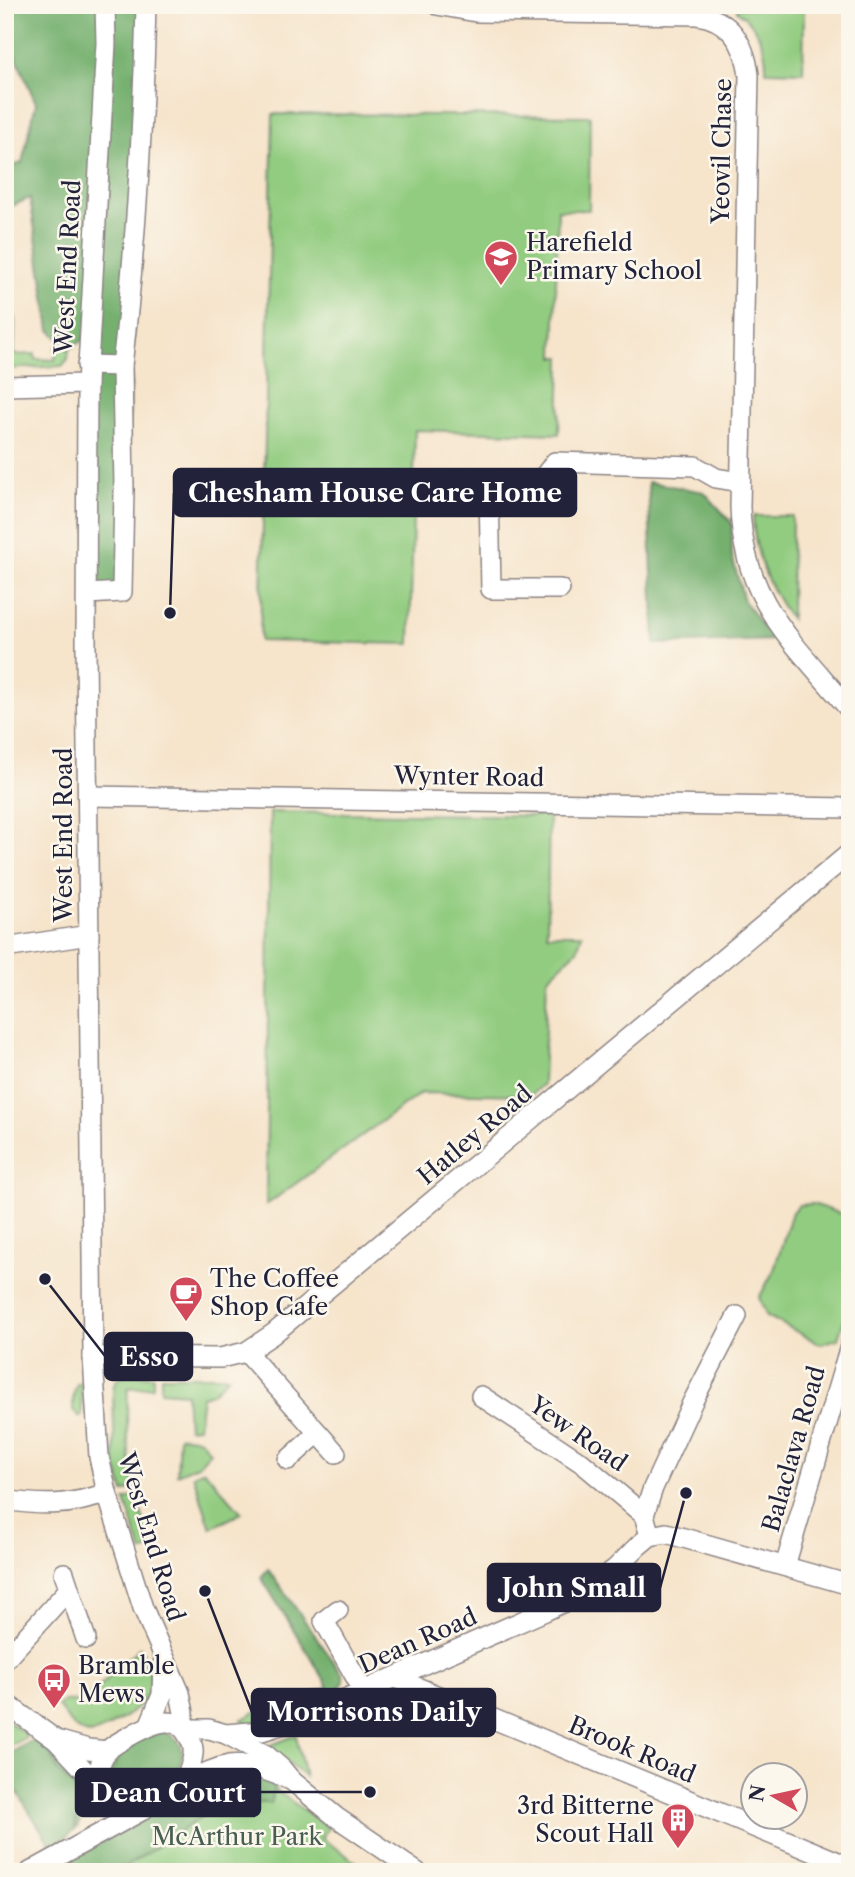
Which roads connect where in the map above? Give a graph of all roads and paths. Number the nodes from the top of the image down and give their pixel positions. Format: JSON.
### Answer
{"nodes":[{"id":1,"x":105,"y":5,"type":"edge"},
{"id":2,"x":146,"y":5,"type":"edge"},
{"id":3,"x":437,"y":5,"type":"edge"},
{"id":4,"x":122,"y":366,"type":"junction"},
{"id":5,"x":87,"y":374,"type":"junction"},
{"id":6,"x":5,"y":386,"type":"edge"},
{"id":7,"x":740,"y":482,"type":"junction"},
{"id":8,"x":560,"y":589,"type":"dead end"},
{"id":9,"x":87,"y":594,"type":"junction"},
{"id":10,"x":850,"y":710,"type":"edge"},
{"id":11,"x":88,"y":796,"type":"junction"},
{"id":12,"x":850,"y":808,"type":"edge"},
{"id":13,"x":850,"y":853,"type":"edge"},
{"id":14,"x":89,"y":935,"type":"junction"},
{"id":15,"x":5,"y":948,"type":"edge"},
{"id":16,"x":737,"y":1316,"type":"dead end"},
{"id":17,"x":850,"y":1346,"type":"edge"},
{"id":18,"x":246,"y":1352,"type":"junction"},
{"id":19,"x":93,"y":1357,"type":"junction"},
{"id":20,"x":481,"y":1396,"type":"dead end"},
{"id":21,"x":318,"y":1433,"type":"junction"},
{"id":22,"x":336,"y":1453,"type":"dead end"},
{"id":23,"x":288,"y":1460,"type":"dead end"},
{"id":24,"x":107,"y":1493,"type":"junction"},
{"id":25,"x":5,"y":1500,"type":"edge"},
{"id":26,"x":644,"y":1515,"type":"junction"},
{"id":27,"x":650,"y":1536,"type":"junction"},
{"id":28,"x":785,"y":1566,"type":"junction"},
{"id":29,"x":850,"y":1586,"type":"edge"},
{"id":30,"x":338,"y":1610,"type":"dead end"},
{"id":31,"x":86,"y":1639,"type":"dead end"},
{"id":32,"x":162,"y":1655,"type":"junction"},
{"id":33,"x":5,"y":1660,"type":"edge"},
{"id":34,"x":395,"y":1678,"type":"junction"},
{"id":35,"x":363,"y":1692,"type":"junction"},
{"id":36,"x":5,"y":1703,"type":"edge"},
{"id":37,"x":149,"y":1726,"type":"junction"},
{"id":38,"x":183,"y":1728,"type":"junction"},
{"id":39,"x":226,"y":1734,"type":"junction"},
{"id":40,"x":56,"y":1740,"type":"junction"},
{"id":41,"x":108,"y":1751,"type":"junction"},
{"id":42,"x":290,"y":1780,"type":"junction"},
{"id":43,"x":183,"y":1784,"type":"junction"},
{"id":44,"x":103,"y":1792,"type":"junction"},
{"id":45,"x":150,"y":1806,"type":"junction"},
{"id":46,"x":89,"y":1839,"type":"junction"},
{"id":47,"x":850,"y":1867,"type":"edge"},
{"id":48,"x":30,"y":1872,"type":"edge"},
{"id":49,"x":416,"y":1872,"type":"edge"}],
"edges":[{"from":1,"to":5,"type":"street","name":"West End Road"},
{"from":2,"to":4,"type":"street"},
{"from":3,"to":7,"type":"street","name":"Yeovil Chase"},
{"from":4,"to":5,"type":"street"},
{"from":4,"to":9,"type":"street"},
{"from":5,"to":6,"type":"street"},
{"from":5,"to":9,"type":"street","name":"West End Road"},
{"from":7,"to":8,"type":"street"},
{"from":7,"to":10,"type":"street","name":"Yeovil Chase"},
{"from":9,"to":11,"type":"street","name":"West End Road"},
{"from":11,"to":12,"type":"street","name":"Wynter Road"},
{"from":11,"to":14,"type":"street","name":"West End Road"},
{"from":13,"to":18,"type":"street","name":"Hatley Road"},
{"from":14,"to":15,"type":"street"},
{"from":14,"to":19,"type":"street","name":"West End Road"},
{"from":16,"to":26,"type":"street"},
{"from":17,"to":28,"type":"street","name":"Balaclava Road"},
{"from":18,"to":19,"type":"street","name":"Hatley Road"},
{"from":18,"to":21,"type":"street"},
{"from":19,"to":24,"type":"street","name":"West End Road"},
{"from":20,"to":26,"type":"street","name":"Yew Road"},
{"from":21,"to":22,"type":"street"},
{"from":21,"to":23,"type":"street"},
{"from":24,"to":25,"type":"street"},
{"from":24,"to":32,"type":"street","name":"West End Road"},
{"from":26,"to":27,"type":"street"},
{"from":27,"to":28,"type":"street"},
{"from":27,"to":34,"type":"street","name":"Dean Road"},
{"from":28,"to":29,"type":"street"},
{"from":30,"to":35,"type":"street"},
{"from":31,"to":33,"type":"street"},
{"from":32,"to":37,"type":"street","name":"West End Road"},
{"from":32,"to":38,"type":"street","name":"West End Road"},
{"from":34,"to":35,"type":"street","name":"Dean Road"},
{"from":34,"to":47,"type":"street","name":"Brook Road"},
{"from":35,"to":39,"type":"street","name":"Dean Road"},
{"from":36,"to":40,"type":"street"},
{"from":37,"to":38,"type":"street"},
{"from":37,"to":41,"type":"street"},
{"from":38,"to":39,"type":"street"},
{"from":38,"to":43,"type":"street"},
{"from":39,"to":42,"type":"street"},
{"from":40,"to":41,"type":"street"},
{"from":40,"to":44,"type":"street"},
{"from":41,"to":44,"type":"street"},
{"from":42,"to":43,"type":"street"},
{"from":42,"to":49,"type":"street"},
{"from":43,"to":45,"type":"street"},
{"from":44,"to":45,"type":"street"},
{"from":44,"to":46,"type":"street"},
{"from":45,"to":46,"type":"street"},
{"from":46,"to":48,"type":"street"}]}
